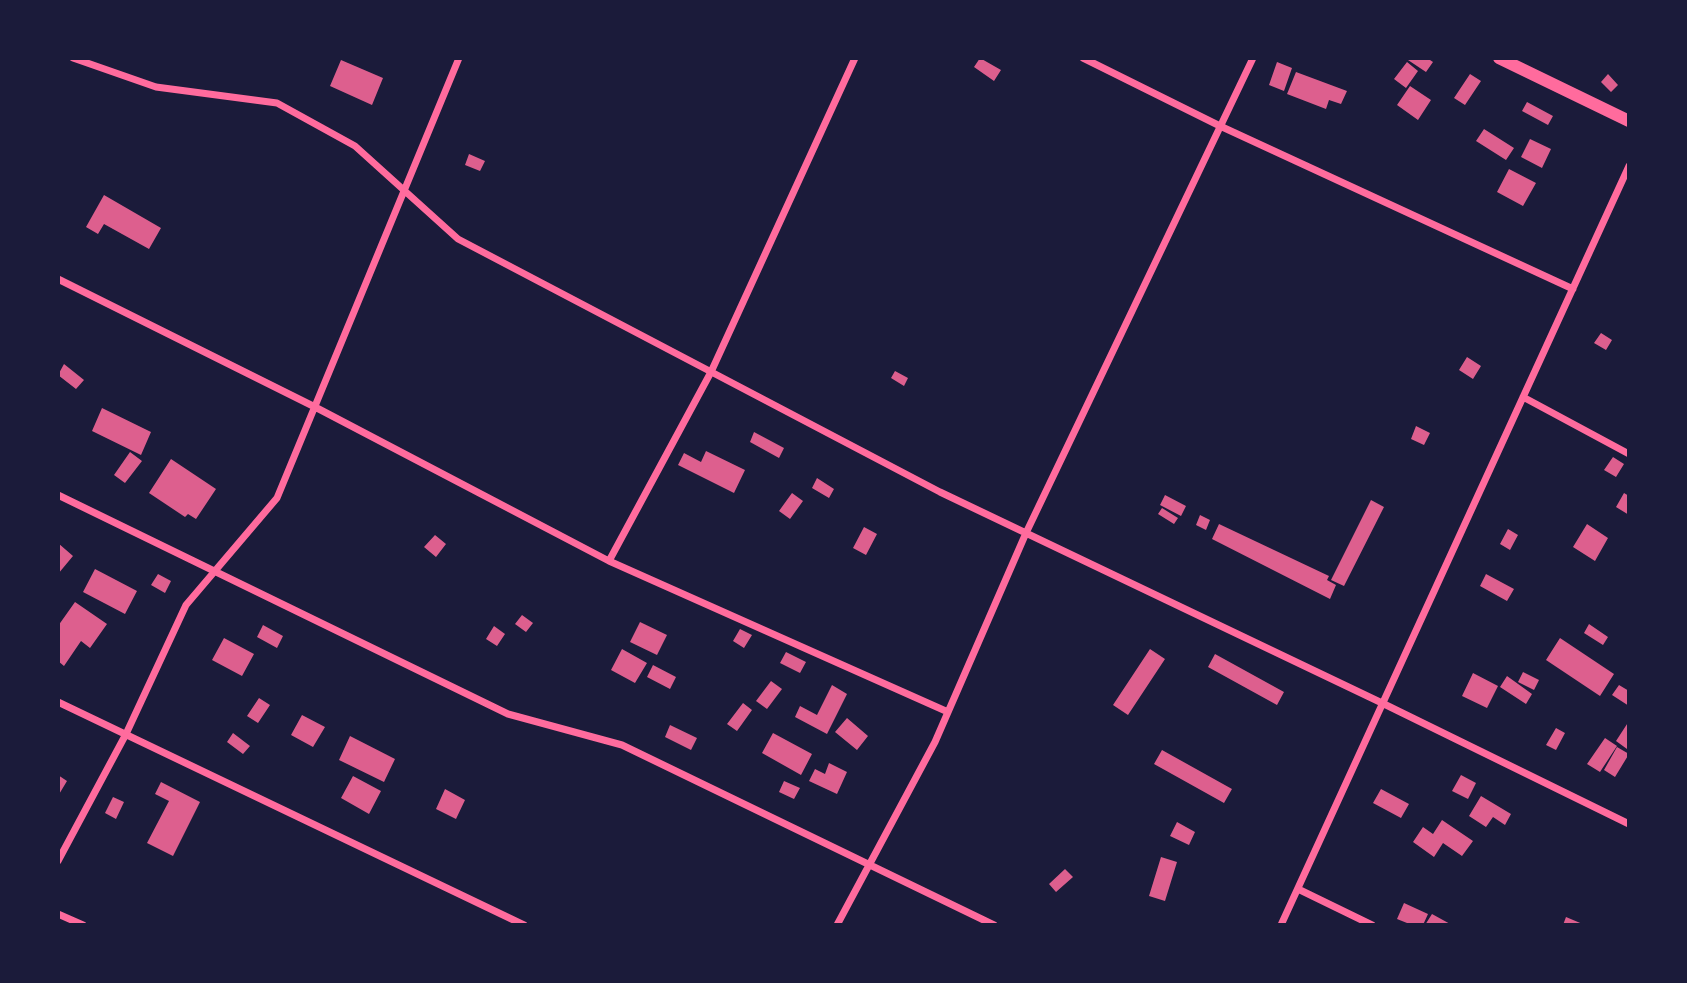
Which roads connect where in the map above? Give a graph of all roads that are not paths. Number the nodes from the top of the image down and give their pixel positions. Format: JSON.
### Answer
{"nodes":[{"id":1,"x":73,"y":58,"type":"edge"},
{"id":2,"x":459,"y":58,"type":"edge"},
{"id":3,"x":855,"y":58,"type":"edge"},
{"id":4,"x":1083,"y":58,"type":"edge"},
{"id":5,"x":1252,"y":58,"type":"edge"},
{"id":6,"x":1499,"y":58,"type":"edge"},
{"id":7,"x":1629,"y":121,"type":"edge"},
{"id":8,"x":1220,"y":126,"type":"junction"},
{"id":9,"x":1629,"y":166,"type":"edge"},
{"id":10,"x":405,"y":192,"type":"junction"},
{"id":11,"x":58,"y":279,"type":"edge"},
{"id":12,"x":1573,"y":289,"type":"junction"},
{"id":13,"x":711,"y":372,"type":"junction"},
{"id":14,"x":1523,"y":397,"type":"junction"},
{"id":15,"x":315,"y":407,"type":"junction"},
{"id":16,"x":1629,"y":454,"type":"edge"},
{"id":17,"x":58,"y":495,"type":"edge"},
{"id":18,"x":1026,"y":533,"type":"junction"},
{"id":19,"x":609,"y":561,"type":"junction"},
{"id":20,"x":215,"y":570,"type":"junction"},
{"id":21,"x":58,"y":702,"type":"edge"},
{"id":22,"x":1382,"y":703,"type":"junction"},
{"id":23,"x":948,"y":712,"type":"junction"},
{"id":24,"x":126,"y":734,"type":"junction"},
{"id":25,"x":1629,"y":824,"type":"edge"},
{"id":26,"x":58,"y":861,"type":"edge"},
{"id":27,"x":869,"y":865,"type":"junction"},
{"id":28,"x":1297,"y":889,"type":"junction"},
{"id":29,"x":58,"y":914,"type":"edge"},
{"id":30,"x":83,"y":925,"type":"edge"},
{"id":31,"x":524,"y":925,"type":"edge"},
{"id":32,"x":837,"y":925,"type":"edge"},
{"id":33,"x":994,"y":925,"type":"edge"},
{"id":34,"x":1281,"y":925,"type":"edge"},
{"id":35,"x":1372,"y":925,"type":"edge"}],
"edges":[{"from":1,"to":10,"type":"street"},
{"from":2,"to":10,"type":"street"},
{"from":3,"to":13,"type":"street"},
{"from":4,"to":8,"type":"street"},
{"from":5,"to":8,"type":"street"},
{"from":6,"to":7,"type":"street"},
{"from":8,"to":12,"type":"street"},
{"from":8,"to":18,"type":"street"},
{"from":9,"to":12,"type":"street"},
{"from":10,"to":13,"type":"street"},
{"from":10,"to":15,"type":"street"},
{"from":11,"to":15,"type":"street"},
{"from":12,"to":14,"type":"street"},
{"from":13,"to":18,"type":"street"},
{"from":13,"to":19,"type":"street"},
{"from":14,"to":16,"type":"street"},
{"from":14,"to":22,"type":"street"},
{"from":15,"to":19,"type":"street"},
{"from":15,"to":20,"type":"street"},
{"from":17,"to":20,"type":"street"},
{"from":18,"to":22,"type":"street"},
{"from":18,"to":23,"type":"street"},
{"from":19,"to":23,"type":"street"},
{"from":20,"to":24,"type":"street"},
{"from":20,"to":27,"type":"street"},
{"from":21,"to":24,"type":"street"},
{"from":22,"to":25,"type":"street"},
{"from":22,"to":28,"type":"street"},
{"from":23,"to":27,"type":"street"},
{"from":24,"to":26,"type":"street"},
{"from":24,"to":31,"type":"street"},
{"from":27,"to":32,"type":"street"},
{"from":27,"to":33,"type":"street"},
{"from":28,"to":34,"type":"street"},
{"from":28,"to":35,"type":"street"},
{"from":29,"to":30,"type":"street"}]}
